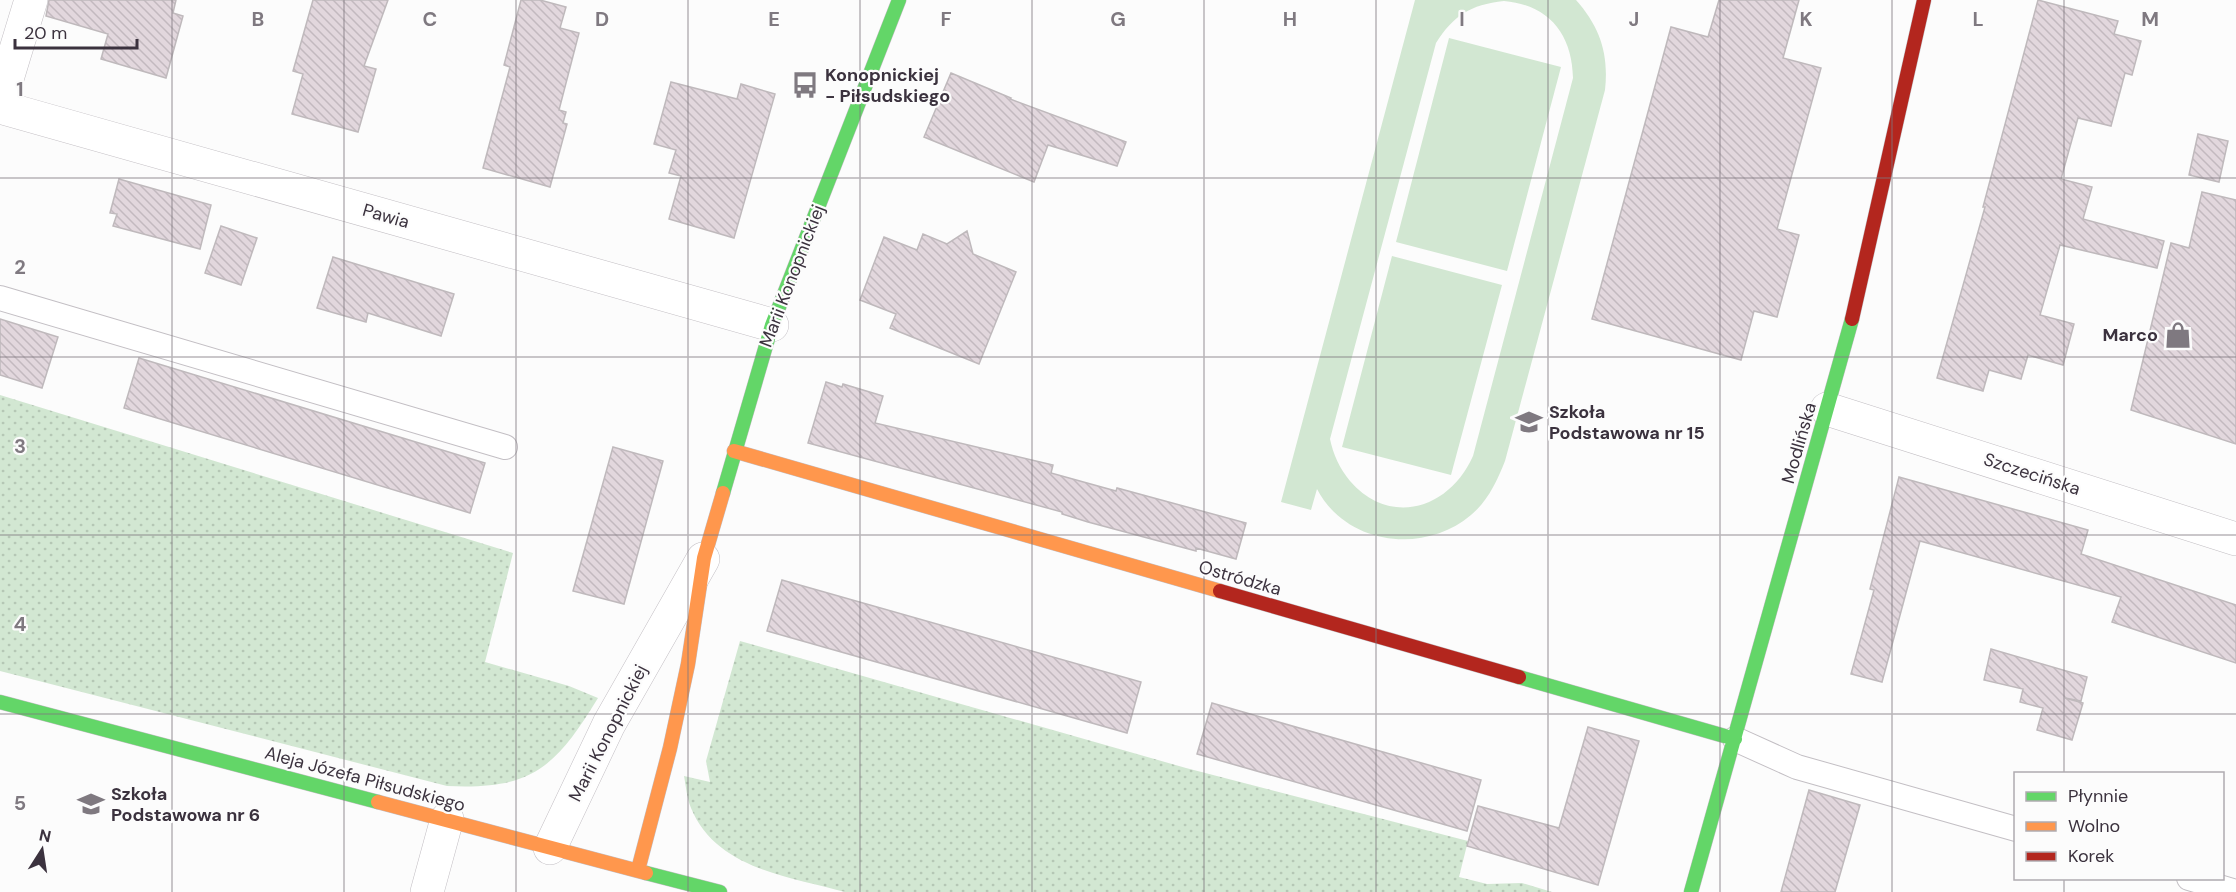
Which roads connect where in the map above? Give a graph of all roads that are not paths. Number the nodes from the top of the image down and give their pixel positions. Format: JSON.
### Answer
{"nodes":[{"id":1,"x":31,"y":0,"type":"edge"},
{"id":2,"x":898,"y":0,"type":"edge"},
{"id":3,"x":1924,"y":0,"type":"edge"},
{"id":4,"x":0,"y":102,"type":"edge"},
{"id":5,"x":0,"y":107,"type":"edge"},
{"id":6,"x":0,"y":298,"type":"edge"},
{"id":7,"x":772,"y":326,"type":"junction"},
{"id":8,"x":1827,"y":409,"type":"junction"},
{"id":9,"x":505,"y":447,"type":"dead end"},
{"id":10,"x":734,"y":451,"type":"junction"},
{"id":11,"x":2236,"y":539,"type":"edge"},
{"id":12,"x":704,"y":558,"type":"junction"},
{"id":13,"x":0,"y":702,"type":"edge"},
{"id":14,"x":1735,"y":739,"type":"junction"},
{"id":15,"x":447,"y":819,"type":"junction"},
{"id":16,"x":2014,"y":828,"type":"edge"},
{"id":17,"x":550,"y":848,"type":"junction"},
{"id":18,"x":638,"y":870,"type":"junction"},
{"id":19,"x":2193,"y":880,"type":"edge"},
{"id":20,"x":426,"y":892,"type":"edge"},
{"id":21,"x":720,"y":892,"type":"edge"},
{"id":22,"x":1691,"y":892,"type":"edge"},
{"id":23,"x":2236,"y":892,"type":"edge"}],
"edges":[{"from":1,"to":4,"type":"street"},
{"from":2,"to":7,"type":"street","name":"Marii Konopnickiej"},
{"from":3,"to":8,"type":"street","name":"Modlińska"},
{"from":5,"to":7,"type":"street","name":"Pawia"},
{"from":6,"to":9,"type":"lane"},
{"from":7,"to":10,"type":"street","name":"Marii Konopnickiej"},
{"from":8,"to":11,"type":"street","name":"Szczecińska"},
{"from":8,"to":14,"type":"street","name":"Modlińska"},
{"from":10,"to":12,"type":"street","name":"Marii Konopnickiej"},
{"from":10,"to":14,"type":"street","name":"Ostródzka"},
{"from":12,"to":17,"type":"street","name":"Marii Konopnickiej"},
{"from":12,"to":18,"type":"street","name":"Marii Konopnickiej"},
{"from":13,"to":15,"type":"street","name":"Aleja Józefa Piłsudskiego"},
{"from":14,"to":16,"type":"lane"},
{"from":14,"to":22,"type":"street","name":"Modlińska"},
{"from":15,"to":17,"type":"street","name":"Aleja Józefa Piłsudskiego"},
{"from":15,"to":20,"type":"street"},
{"from":17,"to":18,"type":"street","name":"Aleja Józefa Piłsudskiego"},
{"from":18,"to":21,"type":"street","name":"Aleja Józefa Piłsudskiego"},
{"from":19,"to":23,"type":"lane"}]}
